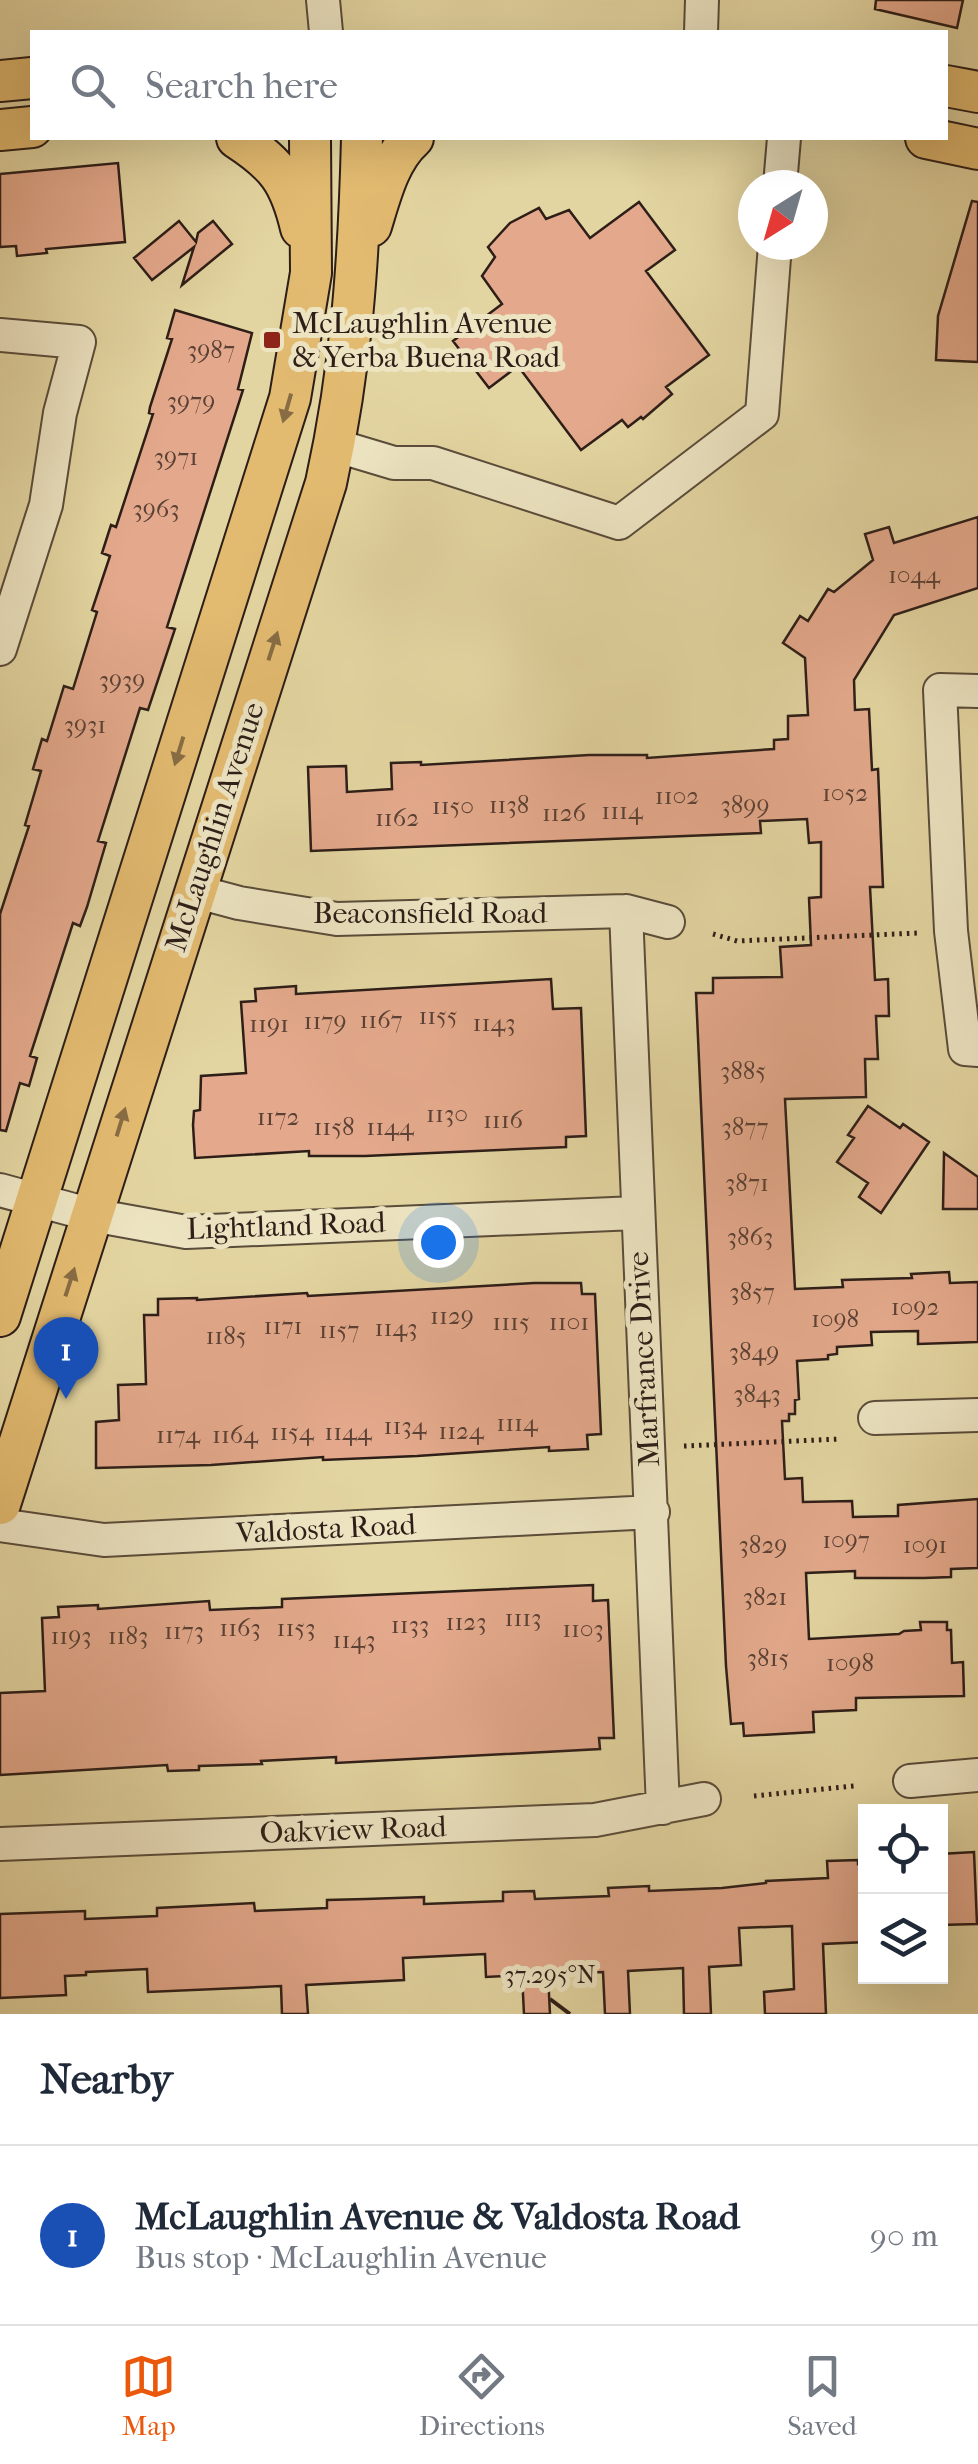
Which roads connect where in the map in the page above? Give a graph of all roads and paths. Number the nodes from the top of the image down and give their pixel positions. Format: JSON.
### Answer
{"nodes":[{"id":1,"x":323,"y":0,"type":"edge"},
{"id":2,"x":702,"y":0,"type":"edge"},
{"id":3,"x":326,"y":30,"type":"edge"},
{"id":4,"x":701,"y":30,"type":"edge"},
{"id":5,"x":30,"y":78,"type":"edge"},
{"id":6,"x":0,"y":80,"type":"edge"},
{"id":7,"x":948,"y":86,"type":"edge"},
{"id":8,"x":978,"y":92,"type":"edge"},
{"id":9,"x":30,"y":127,"type":"edge"},
{"id":10,"x":0,"y":130,"type":"edge"},
{"id":11,"x":240,"y":140,"type":"edge"},
{"id":12,"x":310,"y":140,"type":"edge"},
{"id":13,"x":362,"y":140,"type":"edge"},
{"id":14,"x":411,"y":140,"type":"edge"},
{"id":15,"x":784,"y":140,"type":"edge"},
{"id":16,"x":935,"y":140,"type":"edge"},
{"id":17,"x":978,"y":149,"type":"edge"},
{"id":18,"x":781,"y":170,"type":"edge"},
{"id":19,"x":775,"y":260,"type":"edge"},
{"id":20,"x":359,"y":268,"type":"junction"},
{"id":21,"x":311,"y":273,"type":"junction"},
{"id":22,"x":0,"y":335,"type":"edge"},
{"id":23,"x":334,"y":445,"type":"junction"},
{"id":24,"x":0,"y":649,"type":"edge"},
{"id":25,"x":978,"y":691,"type":"edge"},
{"id":26,"x":194,"y":891,"type":"junction"},
{"id":27,"x":626,"y":911,"type":"junction"},
{"id":28,"x":668,"y":922,"type":"dead end"},
{"id":29,"x":918,"y":933,"type":"dead end"},
{"id":30,"x":713,"y":934,"type":"dead end"},
{"id":31,"x":978,"y":1050,"type":"edge"},
{"id":32,"x":0,"y":1190,"type":"edge"},
{"id":33,"x":39,"y":1200,"type":"junction"},
{"id":34,"x":636,"y":1212,"type":"junction"},
{"id":35,"x":92,"y":1215,"type":"junction"},
{"id":36,"x":0,"y":1316,"type":"edge"},
{"id":37,"x":978,"y":1414,"type":"edge"},
{"id":38,"x":875,"y":1418,"type":"dead end"},
{"id":39,"x":840,"y":1439,"type":"dead end"},
{"id":40,"x":684,"y":1446,"type":"dead end"},
{"id":41,"x":0,"y":1504,"type":"edge"},
{"id":42,"x":653,"y":1512,"type":"junction"},
{"id":43,"x":0,"y":1525,"type":"edge"},
{"id":44,"x":978,"y":1775,"type":"edge"},
{"id":45,"x":910,"y":1781,"type":"dead end"},
{"id":46,"x":854,"y":1786,"type":"dead end"},
{"id":47,"x":754,"y":1796,"type":"dead end"},
{"id":48,"x":704,"y":1799,"type":"dead end"},
{"id":49,"x":663,"y":1808,"type":"junction"},
{"id":50,"x":0,"y":1844,"type":"edge"}],
"edges":[{"from":1,"to":3,"type":"street"},
{"from":2,"to":4,"type":"street"},
{"from":5,"to":6,"type":"main road"},
{"from":7,"to":8,"type":"main road"},
{"from":9,"to":10,"type":"main road"},
{"from":11,"to":21,"type":"main road"},
{"from":12,"to":21,"type":"main road","name":"McLaughlin Avenue"},
{"from":13,"to":20,"type":"main road","name":"McLaughlin Avenue"},
{"from":14,"to":20,"type":"main road"},
{"from":15,"to":18,"type":"street"},
{"from":16,"to":17,"type":"main road"},
{"from":19,"to":23,"type":"street"},
{"from":20,"to":23,"type":"main road","name":"McLaughlin Avenue"},
{"from":21,"to":33,"type":"main road","name":"McLaughlin Avenue","one_way":true},
{"from":22,"to":24,"type":"street"},
{"from":26,"to":23,"type":"main road","name":"McLaughlin Avenue","one_way":true},
{"from":25,"to":31,"type":"street"},
{"from":26,"to":27,"type":"street","name":"Beaconsfield Road"},
{"from":35,"to":26,"type":"main road","name":"McLaughlin Avenue","one_way":true},
{"from":27,"to":28,"type":"street","name":"Beaconsfield Road"},
{"from":27,"to":34,"type":"street","name":"Marfrance Drive"},
{"from":29,"to":30,"type":"path"},
{"from":32,"to":33,"type":"street","name":"Lightland Road"},
{"from":33,"to":35,"type":"street","name":"Lightland Road"},
{"from":33,"to":36,"type":"main road","name":"McLaughlin Avenue"},
{"from":34,"to":35,"type":"street","name":"Lightland Road"},
{"from":34,"to":42,"type":"street","name":"Marfrance Drive"},
{"from":41,"to":35,"type":"main road","name":"McLaughlin Avenue","one_way":true},
{"from":37,"to":38,"type":"street"},
{"from":39,"to":40,"type":"path"},
{"from":42,"to":43,"type":"street","name":"Valdosta Road"},
{"from":42,"to":49,"type":"street","name":"Marfrance Drive"},
{"from":44,"to":45,"type":"street"},
{"from":46,"to":47,"type":"path"},
{"from":48,"to":49,"type":"street","name":"Oakview Road"},
{"from":49,"to":50,"type":"street","name":"Oakview Road"}]}
